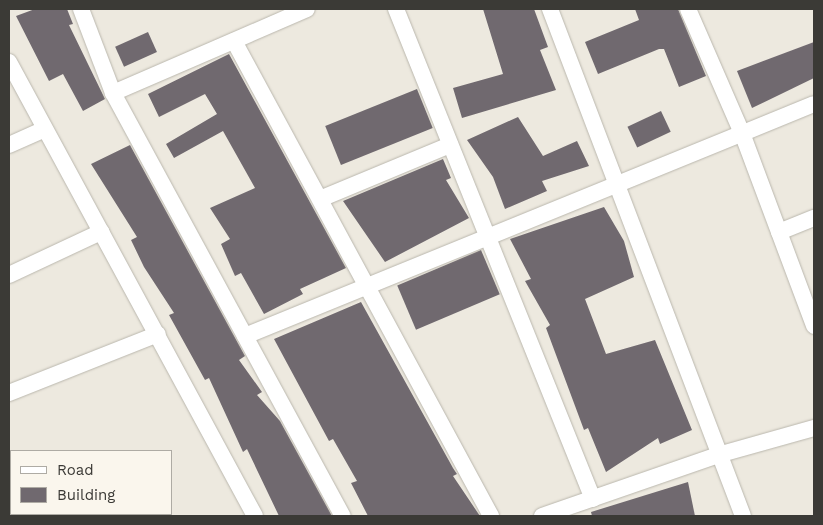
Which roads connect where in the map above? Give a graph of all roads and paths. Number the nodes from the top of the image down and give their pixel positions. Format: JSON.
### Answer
{"nodes":[{"id":1,"x":81,"y":9,"type":"edge"},
{"id":2,"x":307,"y":9,"type":"edge"},
{"id":3,"x":396,"y":9,"type":"edge"},
{"id":4,"x":550,"y":9,"type":"edge"},
{"id":5,"x":688,"y":9,"type":"edge"},
{"id":6,"x":234,"y":41,"type":"junction"},
{"id":7,"x":9,"y":62,"type":"edge"},
{"id":8,"x":113,"y":93,"type":"junction"},
{"id":9,"x":814,"y":104,"type":"edge"},
{"id":10,"x":45,"y":129,"type":"junction"},
{"id":11,"x":742,"y":133,"type":"junction"},
{"id":12,"x":9,"y":145,"type":"edge"},
{"id":13,"x":450,"y":145,"type":"junction"},
{"id":14,"x":619,"y":183,"type":"junction"},
{"id":15,"x":320,"y":199,"type":"junction"},
{"id":16,"x":814,"y":218,"type":"edge"},
{"id":17,"x":101,"y":232,"type":"junction"},
{"id":18,"x":779,"y":232,"type":"junction"},
{"id":19,"x":486,"y":237,"type":"junction"},
{"id":20,"x":9,"y":275,"type":"edge"},
{"id":21,"x":367,"y":286,"type":"junction"},
{"id":22,"x":814,"y":326,"type":"edge"},
{"id":23,"x":158,"y":334,"type":"junction"},
{"id":24,"x":245,"y":336,"type":"junction"},
{"id":25,"x":9,"y":393,"type":"edge"},
{"id":26,"x":814,"y":428,"type":"edge"},
{"id":27,"x":718,"y":456,"type":"junction"},
{"id":28,"x":593,"y":499,"type":"junction"},
{"id":29,"x":255,"y":516,"type":"edge"},
{"id":30,"x":343,"y":516,"type":"edge"},
{"id":31,"x":491,"y":516,"type":"edge"},
{"id":32,"x":542,"y":516,"type":"edge"},
{"id":33,"x":743,"y":516,"type":"edge"}],
"edges":[{"from":1,"to":8,"type":"street"},
{"from":2,"to":6,"type":"street"},
{"from":3,"to":13,"type":"street"},
{"from":4,"to":14,"type":"street"},
{"from":5,"to":11,"type":"street"},
{"from":6,"to":8,"type":"street"},
{"from":6,"to":15,"type":"street"},
{"from":7,"to":10,"type":"street"},
{"from":8,"to":24,"type":"street"},
{"from":9,"to":11,"type":"street"},
{"from":10,"to":12,"type":"street"},
{"from":10,"to":17,"type":"street"},
{"from":11,"to":14,"type":"street"},
{"from":11,"to":18,"type":"street"},
{"from":13,"to":15,"type":"street"},
{"from":13,"to":19,"type":"street"},
{"from":14,"to":19,"type":"street"},
{"from":14,"to":27,"type":"street"},
{"from":15,"to":21,"type":"street"},
{"from":16,"to":18,"type":"street"},
{"from":17,"to":20,"type":"street"},
{"from":17,"to":23,"type":"street"},
{"from":18,"to":22,"type":"street"},
{"from":19,"to":21,"type":"street"},
{"from":19,"to":28,"type":"street"},
{"from":21,"to":24,"type":"street"},
{"from":21,"to":31,"type":"street"},
{"from":23,"to":25,"type":"street"},
{"from":23,"to":29,"type":"street"},
{"from":24,"to":30,"type":"street"},
{"from":26,"to":27,"type":"street"},
{"from":27,"to":28,"type":"street"},
{"from":27,"to":33,"type":"street"},
{"from":28,"to":32,"type":"street"}]}
